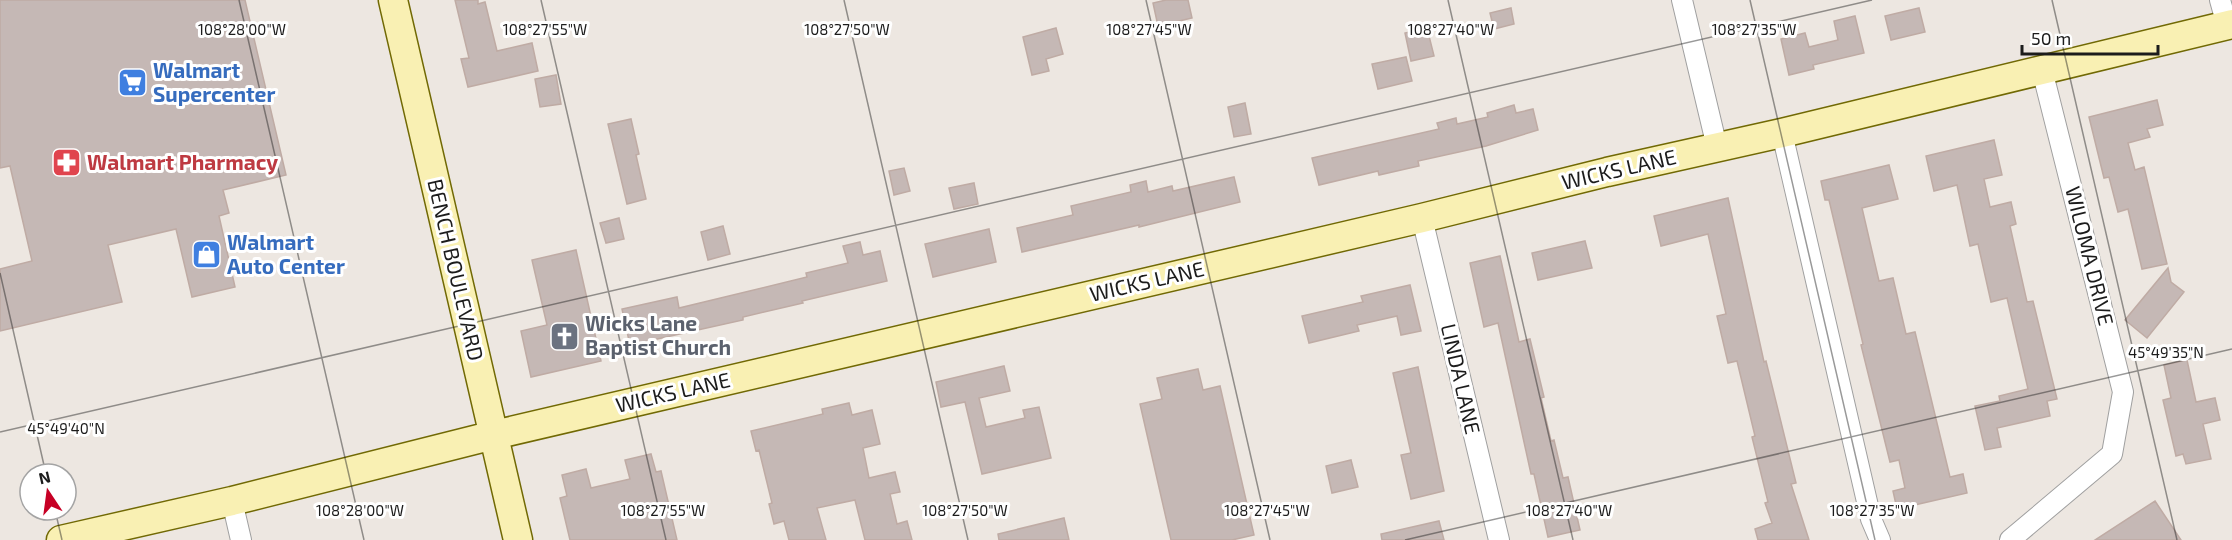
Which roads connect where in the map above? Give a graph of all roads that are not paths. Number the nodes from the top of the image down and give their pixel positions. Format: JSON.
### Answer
{"nodes":[{"id":1,"x":393,"y":0,"type":"edge"},
{"id":2,"x":1682,"y":0,"type":"edge"},
{"id":3,"x":2226,"y":16,"type":"edge"},
{"id":4,"x":2042,"y":70,"type":"junction"},
{"id":5,"x":1782,"y":133,"type":"junction"},
{"id":6,"x":1717,"y":147,"type":"junction"},
{"id":7,"x":1422,"y":218,"type":"junction"},
{"id":8,"x":494,"y":435,"type":"junction"},
{"id":9,"x":232,"y":501,"type":"junction"},
{"id":10,"x":61,"y":540,"type":"edge"},
{"id":11,"x":241,"y":540,"type":"edge"},
{"id":12,"x":518,"y":540,"type":"edge"},
{"id":13,"x":1499,"y":540,"type":"edge"},
{"id":14,"x":1880,"y":540,"type":"edge"},
{"id":15,"x":2010,"y":540,"type":"edge"}],
"edges":[{"from":1,"to":8,"type":"street","name":"BENCH BOULEVARD"},
{"from":2,"to":6,"type":"street"},
{"from":3,"to":4,"type":"street","name":"WICKS LANE"},
{"from":4,"to":5,"type":"street","name":"WICKS LANE"},
{"from":4,"to":15,"type":"street","name":"WILOMA DRIVE"},
{"from":5,"to":6,"type":"street","name":"WICKS LANE"},
{"from":5,"to":14,"type":"street"},
{"from":6,"to":7,"type":"street","name":"WICKS LANE"},
{"from":7,"to":8,"type":"street","name":"WICKS LANE"},
{"from":7,"to":13,"type":"street","name":"LINDA LANE"},
{"from":8,"to":9,"type":"street","name":"WICKS LANE"},
{"from":8,"to":12,"type":"street","name":"BENCH BOULEVARD"},
{"from":9,"to":10,"type":"street","name":"WICKS LANE"},
{"from":9,"to":11,"type":"street"}]}
